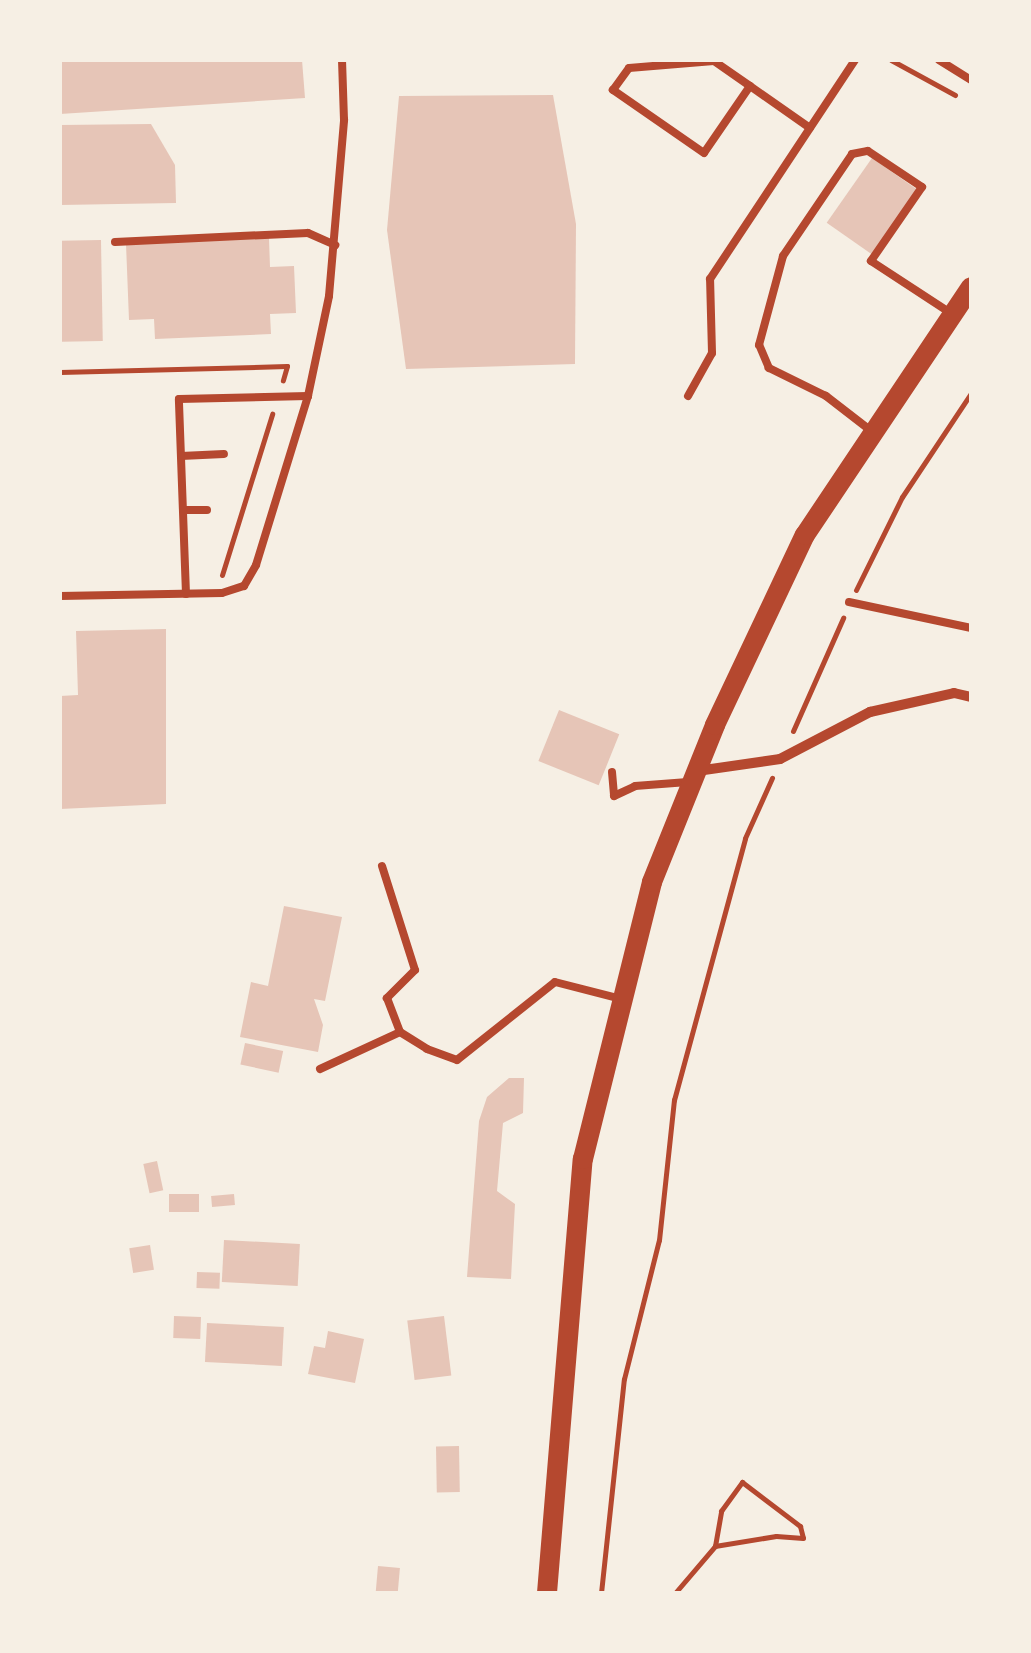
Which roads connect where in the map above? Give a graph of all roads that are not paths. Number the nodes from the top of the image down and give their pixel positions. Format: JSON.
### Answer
{"nodes":[{"id":1,"x":342,"y":60,"type":"edge"},
{"id":2,"x":856,"y":60,"type":"edge"},
{"id":3,"x":939,"y":60,"type":"edge"},
{"id":4,"x":971,"y":80,"type":"edge"},
{"id":5,"x":750,"y":86,"type":"junction"},
{"id":6,"x":810,"y":128,"type":"junction"},
{"id":7,"x":115,"y":242,"type":"dead end"},
{"id":8,"x":334,"y":245,"type":"junction"},
{"id":9,"x":971,"y":287,"type":"edge"},
{"id":10,"x":952,"y":315,"type":"junction"},
{"id":11,"x":308,"y":396,"type":"junction"},
{"id":12,"x":688,"y":396,"type":"dead end"},
{"id":13,"x":874,"y":432,"type":"junction"},
{"id":14,"x":224,"y":454,"type":"dead end"},
{"id":15,"x":181,"y":456,"type":"junction"},
{"id":16,"x":183,"y":510,"type":"junction"},
{"id":17,"x":206,"y":510,"type":"dead end"},
{"id":18,"x":186,"y":594,"type":"junction"},
{"id":19,"x":60,"y":596,"type":"edge"},
{"id":20,"x":850,"y":602,"type":"road end"},
{"id":21,"x":971,"y":628,"type":"edge"},
{"id":22,"x":971,"y":697,"type":"edge"},
{"id":23,"x":612,"y":772,"type":"dead end"},
{"id":24,"x":694,"y":777,"type":"junction"},
{"id":25,"x":382,"y":866,"type":"dead end"},
{"id":26,"x":621,"y":999,"type":"junction"},
{"id":27,"x":400,"y":1032,"type":"junction"},
{"id":28,"x":320,"y":1069,"type":"dead end"},
{"id":29,"x":547,"y":1593,"type":"edge"}],
"edges":[{"from":1,"to":8,"type":"lane"},
{"from":2,"to":6,"type":"lane"},
{"from":3,"to":4,"type":"lane"},
{"from":5,"to":5,"type":"lane"},
{"from":5,"to":6,"type":"lane"},
{"from":6,"to":12,"type":"lane"},
{"from":7,"to":8,"type":"lane"},
{"from":8,"to":11,"type":"lane"},
{"from":9,"to":10,"type":"main road"},
{"from":10,"to":13,"type":"main road"},
{"from":10,"to":13,"type":"lane"},
{"from":11,"to":15,"type":"lane"},
{"from":11,"to":18,"type":"lane"},
{"from":13,"to":24,"type":"main road"},
{"from":14,"to":15,"type":"lane"},
{"from":15,"to":16,"type":"lane"},
{"from":16,"to":17,"type":"lane"},
{"from":16,"to":18,"type":"lane"},
{"from":18,"to":19,"type":"lane"},
{"from":20,"to":21,"type":"lane"},
{"from":22,"to":24,"type":"street"},
{"from":23,"to":24,"type":"lane"},
{"from":24,"to":26,"type":"main road"},
{"from":25,"to":27,"type":"lane"},
{"from":26,"to":27,"type":"lane"},
{"from":26,"to":29,"type":"main road"},
{"from":27,"to":28,"type":"lane"}]}
